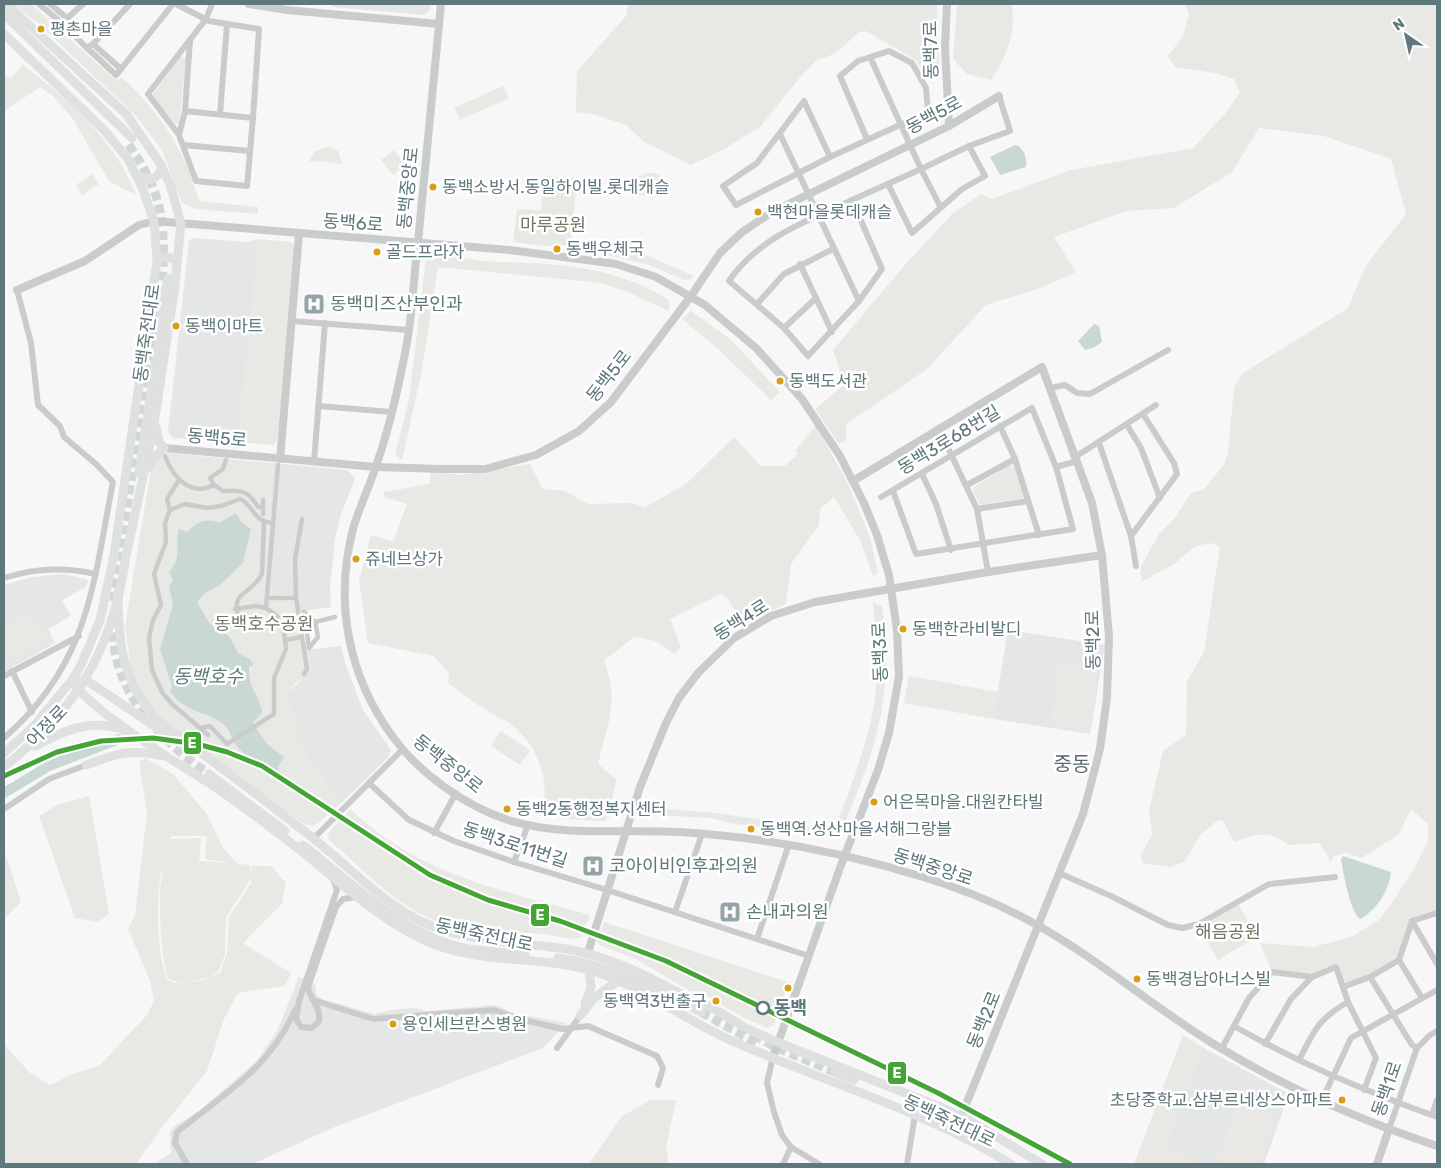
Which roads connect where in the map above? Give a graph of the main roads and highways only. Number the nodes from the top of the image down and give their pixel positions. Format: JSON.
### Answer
{"nodes":[{"id":1,"x":6,"y":4,"type":"edge"},
{"id":2,"x":4,"y":14,"type":"edge"},
{"id":3,"x":4,"y":21,"type":"edge"},
{"id":4,"x":4,"y":34,"type":"edge"},
{"id":5,"x":161,"y":164,"type":"junction"},
{"id":6,"x":136,"y":175,"type":"junction"},
{"id":7,"x":157,"y":261,"type":"junction"},
{"id":8,"x":177,"y":264,"type":"junction"},
{"id":9,"x":168,"y":278,"type":"dead end"},
{"id":10,"x":155,"y":413,"type":"junction"},
{"id":11,"x":142,"y":489,"type":"junction"},
{"id":12,"x":124,"y":566,"type":"junction"},
{"id":13,"x":118,"y":592,"type":"junction"},
{"id":14,"x":72,"y":680,"type":"junction"},
{"id":15,"x":86,"y":680,"type":"junction"},
{"id":16,"x":78,"y":692,"type":"junction"},
{"id":17,"x":136,"y":715,"type":"junction"},
{"id":18,"x":111,"y":716,"type":"junction"},
{"id":19,"x":137,"y":735,"type":"junction"},
{"id":20,"x":4,"y":753,"type":"edge"},
{"id":21,"x":22,"y":753,"type":"junction"},
{"id":22,"x":169,"y":757,"type":"junction"},
{"id":23,"x":214,"y":763,"type":"junction"},
{"id":24,"x":86,"y":765,"type":"road end"},
{"id":25,"x":4,"y":767,"type":"edge"},
{"id":26,"x":209,"y":774,"type":"tunnel mouth"},
{"id":27,"x":383,"y":908,"type":"junction"},
{"id":28,"x":401,"y":928,"type":"junction"},
{"id":29,"x":494,"y":941,"type":"junction"},
{"id":30,"x":480,"y":949,"type":"junction"},
{"id":31,"x":462,"y":953,"type":"junction"},
{"id":32,"x":590,"y":970,"type":"junction"},
{"id":33,"x":619,"y":980,"type":"junction"},
{"id":34,"x":744,"y":1027,"type":"junction"},
{"id":35,"x":732,"y":1040,"type":"junction"},
{"id":36,"x":815,"y":1058,"type":"junction"},
{"id":37,"x":805,"y":1070,"type":"junction"},
{"id":38,"x":1011,"y":1164,"type":"edge"},
{"id":39,"x":1018,"y":1164,"type":"edge"},
{"id":40,"x":1032,"y":1164,"type":"edge"},
{"id":41,"x":1042,"y":1164,"type":"edge"}],
"edges":[{"from":1,"to":5,"type":"main road","name":"동백죽전대로"},
{"from":2,"to":3,"type":"main road"},
{"from":4,"to":6,"type":"main road","name":"동백죽전대로"},
{"from":5,"to":6,"type":"main road"},
{"from":5,"to":8,"type":"main road","name":"동백죽전대로"},
{"from":6,"to":7,"type":"main road","name":"동백죽전대로"},
{"from":7,"to":8,"type":"main road"},
{"from":7,"to":14,"type":"main road","name":"동백죽전대로"},
{"from":8,"to":10,"type":"main road","name":"동백죽전대로"},
{"from":9,"to":12,"type":"main road","name":"동백죽전대로"},
{"from":10,"to":11,"type":"main road","name":"동백죽전대로"},
{"from":10,"to":11,"type":"main road"},
{"from":11,"to":12,"type":"main road","name":"동백죽전대로"},
{"from":12,"to":13,"type":"main road","name":"동백죽전대로"},
{"from":13,"to":15,"type":"main road","name":"동백죽전대로"},
{"from":13,"to":23,"type":"main road"},
{"from":14,"to":15,"type":"main road"},
{"from":14,"to":16,"type":"main road"},
{"from":14,"to":20,"type":"main road","name":"어정로"},
{"from":15,"to":16,"type":"main road","name":"어정로"},
{"from":15,"to":17,"type":"main road"},
{"from":16,"to":18,"type":"main road"},
{"from":16,"to":21,"type":"main road","name":"어정로"},
{"from":17,"to":18,"type":"main road"},
{"from":17,"to":23,"type":"main road"},
{"from":18,"to":19,"type":"main road"},
{"from":19,"to":21,"type":"main road"},
{"from":19,"to":22,"type":"main road"},
{"from":21,"to":25,"type":"main road","name":"어정로"},
{"from":22,"to":24,"type":"main road"},
{"from":22,"to":28,"type":"main road"},
{"from":23,"to":29,"type":"main road","name":"동백죽전대로"},
{"from":26,"to":27,"type":"main road","name":"동백죽전대로"},
{"from":27,"to":28,"type":"main road"},
{"from":27,"to":30,"type":"main road","name":"동백죽전대로"},
{"from":28,"to":31,"type":"main road"},
{"from":29,"to":30,"type":"main road","name":"동백죽전대로"},
{"from":29,"to":34,"type":"main road"},
{"from":30,"to":31,"type":"main road"},
{"from":31,"to":32,"type":"main road"},
{"from":32,"to":33,"type":"main road"},
{"from":32,"to":33,"type":"main road"},
{"from":33,"to":35,"type":"main road"},
{"from":34,"to":35,"type":"main road"},
{"from":34,"to":36,"type":"main road"},
{"from":35,"to":37,"type":"main road"},
{"from":36,"to":37,"type":"main road"},
{"from":36,"to":41,"type":"main road"},
{"from":37,"to":38,"type":"main road"},
{"from":39,"to":40,"type":"main road","name":"동백죽전대로"}]}
